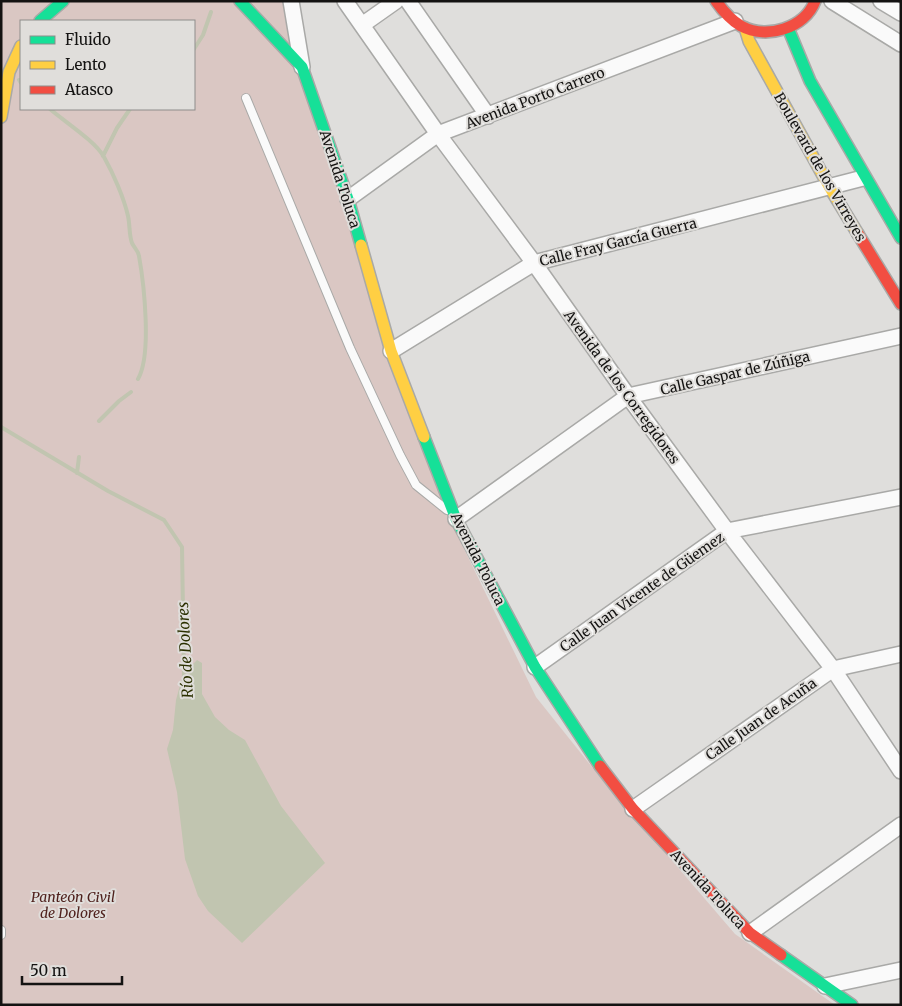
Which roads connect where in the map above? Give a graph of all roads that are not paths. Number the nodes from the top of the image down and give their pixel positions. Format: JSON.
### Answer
{"nodes":[{"id":1,"x":63,"y":1,"type":"edge"},
{"id":2,"x":240,"y":1,"type":"edge"},
{"id":3,"x":292,"y":1,"type":"edge"},
{"id":4,"x":345,"y":1,"type":"edge"},
{"id":5,"x":396,"y":1,"type":"edge"},
{"id":6,"x":408,"y":1,"type":"edge"},
{"id":7,"x":716,"y":1,"type":"edge"},
{"id":8,"x":815,"y":1,"type":"edge"},
{"id":9,"x":832,"y":1,"type":"edge"},
{"id":10,"x":881,"y":1,"type":"edge"},
{"id":11,"x":901,"y":13,"type":"edge"},
{"id":12,"x":41,"y":20,"type":"edge"},
{"id":13,"x":362,"y":25,"type":"junction"},
{"id":14,"x":740,"y":25,"type":"junction"},
{"id":15,"x":788,"y":28,"type":"junction"},
{"id":16,"x":901,"y":44,"type":"edge"},
{"id":17,"x":20,"y":48,"type":"edge"},
{"id":18,"x":302,"y":67,"type":"junction"},
{"id":19,"x":246,"y":98,"type":"dead end"},
{"id":20,"x":488,"y":116,"type":"junction"},
{"id":21,"x":1,"y":117,"type":"edge"},
{"id":22,"x":438,"y":134,"type":"junction"},
{"id":23,"x":863,"y":178,"type":"junction"},
{"id":24,"x":830,"y":188,"type":"junction"},
{"id":25,"x":348,"y":199,"type":"junction"},
{"id":26,"x":901,"y":238,"type":"edge"},
{"id":27,"x":534,"y":263,"type":"junction"},
{"id":28,"x":901,"y":304,"type":"edge"},
{"id":29,"x":901,"y":336,"type":"edge"},
{"id":30,"x":391,"y":351,"type":"junction"},
{"id":31,"x":628,"y":396,"type":"junction"},
{"id":32,"x":901,"y":497,"type":"edge"},
{"id":33,"x":456,"y":519,"type":"junction"},
{"id":34,"x":727,"y":531,"type":"junction"},
{"id":35,"x":901,"y":654,"type":"edge"},
{"id":36,"x":535,"y":667,"type":"junction"},
{"id":37,"x":833,"y":669,"type":"junction"},
{"id":38,"x":901,"y":771,"type":"edge"},
{"id":39,"x":633,"y":809,"type":"junction"},
{"id":40,"x":901,"y":825,"type":"edge"},
{"id":41,"x":1,"y":930,"type":"edge"},
{"id":42,"x":1,"y":934,"type":"edge"},
{"id":43,"x":750,"y":934,"type":"junction"},
{"id":44,"x":901,"y":970,"type":"edge"},
{"id":45,"x":825,"y":986,"type":"junction"},
{"id":46,"x":852,"y":1005,"type":"edge"}],
"edges":[{"from":1,"to":12,"type":"street"},
{"from":2,"to":18,"type":"street"},
{"from":3,"to":18,"type":"street","name":"Avenida Toluca"},
{"from":4,"to":13,"type":"street","name":"Avenida de los Corregidores"},
{"from":5,"to":13,"type":"street"},
{"from":6,"to":20,"type":"street"},
{"from":7,"to":14,"type":"street"},
{"from":8,"to":15,"type":"street"},
{"from":9,"to":16,"type":"street"},
{"from":10,"to":11,"type":"street"},
{"from":13,"to":22,"type":"street","name":"Avenida de los Corregidores"},
{"from":14,"to":15,"type":"street"},
{"from":14,"to":20,"type":"street","name":"Avenida Porto Carrero"},
{"from":14,"to":24,"type":"street","name":"Boulevard de los Virreyes"},
{"from":15,"to":23,"type":"street"},
{"from":17,"to":21,"type":"street"},
{"from":18,"to":25,"type":"street","name":"Avenida Toluca"},
{"from":19,"to":33,"type":"lane"},
{"from":20,"to":22,"type":"street","name":"Avenida Porto Carrero"},
{"from":22,"to":25,"type":"street","name":"Avenida Porto Carrero"},
{"from":22,"to":27,"type":"street","name":"Avenida de los Corregidores"},
{"from":23,"to":24,"type":"street","name":"Calle Fray García Guerra"},
{"from":23,"to":26,"type":"street"},
{"from":24,"to":27,"type":"street","name":"Calle Fray García Guerra"},
{"from":24,"to":28,"type":"street","name":"Boulevard de los Virreyes"},
{"from":25,"to":30,"type":"street","name":"Avenida Toluca"},
{"from":27,"to":30,"type":"street","name":"Calle Fray García Guerra"},
{"from":27,"to":31,"type":"street","name":"Avenida de los Corregidores"},
{"from":29,"to":31,"type":"street","name":"Calle Gaspar de Zúñiga"},
{"from":30,"to":33,"type":"street","name":"Avenida Toluca"},
{"from":31,"to":33,"type":"street","name":"Calle Gaspar de Zúñiga"},
{"from":31,"to":34,"type":"street","name":"Avenida de los Corregidores"},
{"from":32,"to":34,"type":"street","name":"Calle Juan Vicente de Güemez"},
{"from":33,"to":36,"type":"street","name":"Avenida Toluca"},
{"from":34,"to":36,"type":"street","name":"Calle Juan Vicente de Güemez"},
{"from":34,"to":37,"type":"street","name":"Avenida de los Corregidores"},
{"from":35,"to":37,"type":"street","name":"Calle Juan de Acuña"},
{"from":36,"to":39,"type":"street","name":"Avenida Toluca"},
{"from":37,"to":38,"type":"street","name":"Avenida de los Corregidores"},
{"from":37,"to":39,"type":"street","name":"Calle Juan de Acuña"},
{"from":39,"to":43,"type":"street","name":"Avenida Toluca"},
{"from":40,"to":43,"type":"street"},
{"from":41,"to":42,"type":"lane"},
{"from":43,"to":45,"type":"street","name":"Avenida Toluca"},
{"from":44,"to":45,"type":"street"},
{"from":45,"to":46,"type":"street","name":"Avenida Toluca"}]}
